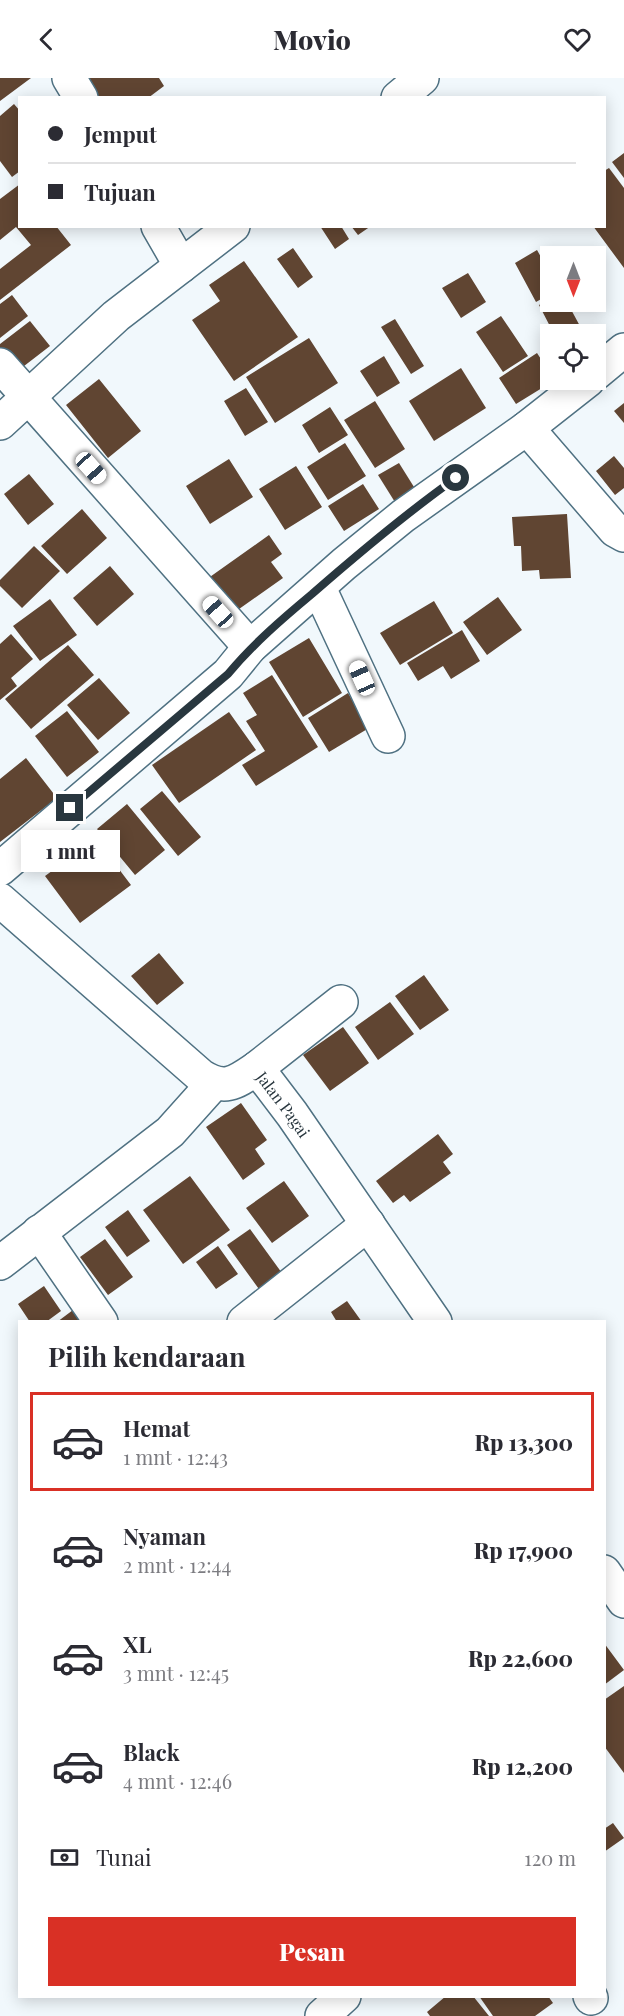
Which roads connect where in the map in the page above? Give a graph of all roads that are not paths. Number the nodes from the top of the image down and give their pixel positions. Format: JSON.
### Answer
{"nodes":[{"id":1,"x":69,"y":78,"type":"edge"},
{"id":2,"x":422,"y":78,"type":"edge"},
{"id":3,"x":80,"y":96,"type":"edge"},
{"id":4,"x":400,"y":96,"type":"edge"},
{"id":5,"x":159,"y":228,"type":"edge"},
{"id":6,"x":230,"y":228,"type":"edge"},
{"id":7,"x":181,"y":266,"type":"junction"},
{"id":8,"x":624,"y":350,"type":"edge"},
{"id":9,"x":0,"y":365,"type":"edge"},
{"id":10,"x":606,"y":365,"type":"edge"},
{"id":11,"x":575,"y":390,"type":"edge"},
{"id":12,"x":27,"y":397,"type":"junction"},
{"id":13,"x":0,"y":423,"type":"edge"},
{"id":14,"x":527,"y":428,"type":"junction"},
{"id":15,"x":624,"y":535,"type":"edge"},
{"id":16,"x":318,"y":588,"type":"junction"},
{"id":17,"x":250,"y":647,"type":"junction"},
{"id":18,"x":388,"y":735,"type":"dead end"},
{"id":19,"x":0,"y":868,"type":"edge"},
{"id":20,"x":0,"y":900,"type":"edge"},
{"id":21,"x":341,"y":1002,"type":"dead end"},
{"id":22,"x":257,"y":1068,"type":"junction"},
{"id":23,"x":213,"y":1084,"type":"junction"},
{"id":24,"x":368,"y":1224,"type":"junction"},
{"id":25,"x":39,"y":1232,"type":"junction"},
{"id":26,"x":0,"y":1263,"type":"edge"},
{"id":27,"x":100,"y":1320,"type":"edge"},
{"id":28,"x":247,"y":1320,"type":"edge"},
{"id":29,"x":434,"y":1320,"type":"edge"},
{"id":30,"x":606,"y":1575,"type":"edge"},
{"id":31,"x":624,"y":1601,"type":"edge"},
{"id":32,"x":342,"y":1998,"type":"edge"},
{"id":33,"x":322,"y":2016,"type":"edge"}],
"edges":[{"from":1,"to":3,"type":"street"},
{"from":2,"to":4,"type":"street"},
{"from":5,"to":7,"type":"street"},
{"from":6,"to":7,"type":"street"},
{"from":7,"to":12,"type":"street"},
{"from":8,"to":10,"type":"street"},
{"from":9,"to":12,"type":"street"},
{"from":11,"to":14,"type":"street"},
{"from":12,"to":13,"type":"street"},
{"from":12,"to":17,"type":"street"},
{"from":14,"to":15,"type":"street"},
{"from":14,"to":16,"type":"street"},
{"from":16,"to":17,"type":"street"},
{"from":16,"to":18,"type":"street"},
{"from":17,"to":19,"type":"street"},
{"from":20,"to":23,"type":"street"},
{"from":21,"to":22,"type":"street"},
{"from":22,"to":23,"type":"street","name":"Jalan Pagai"},
{"from":22,"to":24,"type":"street","name":"Jalan Pagai"},
{"from":23,"to":25,"type":"street"},
{"from":24,"to":28,"type":"street"},
{"from":24,"to":29,"type":"street","name":"Jalan Pagai"},
{"from":25,"to":26,"type":"street"},
{"from":25,"to":27,"type":"street"},
{"from":30,"to":31,"type":"street"},
{"from":32,"to":33,"type":"street"}]}
